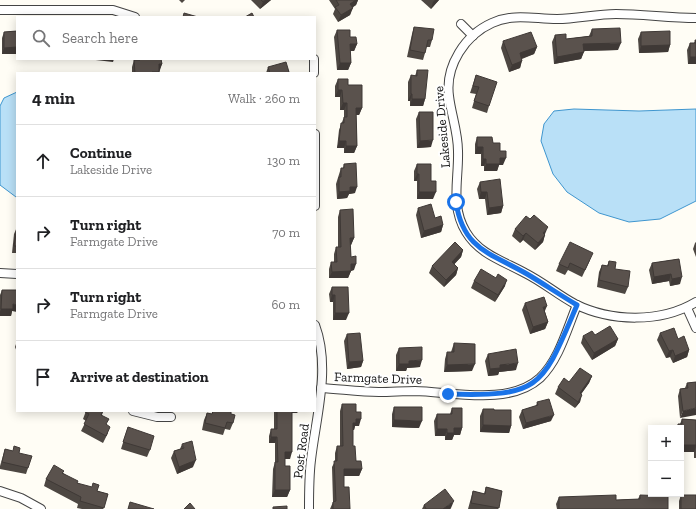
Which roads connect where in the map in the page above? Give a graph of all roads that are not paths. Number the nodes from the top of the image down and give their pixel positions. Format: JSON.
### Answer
{"nodes":[{"id":1,"x":0,"y":10,"type":"edge"},
{"id":2,"x":132,"y":16,"type":"edge"},
{"id":3,"x":696,"y":18,"type":"edge"},
{"id":4,"x":461,"y":24,"type":"dead end"},
{"id":5,"x":473,"y":36,"type":"junction"},
{"id":6,"x":314,"y":60,"type":"edge"},
{"id":7,"x":314,"y":72,"type":"edge"},
{"id":8,"x":0,"y":273,"type":"edge"},
{"id":9,"x":16,"y":274,"type":"edge"},
{"id":10,"x":696,"y":302,"type":"edge"},
{"id":11,"x":577,"y":305,"type":"junction"},
{"id":12,"x":687,"y":308,"type":"junction"},
{"id":13,"x":696,"y":328,"type":"edge"},
{"id":14,"x":316,"y":330,"type":"edge"},
{"id":15,"x":321,"y":388,"type":"junction"},
{"id":16,"x":137,"y":412,"type":"edge"},
{"id":17,"x":171,"y":417,"type":"dead end"},
{"id":18,"x":0,"y":491,"type":"edge"},
{"id":19,"x":41,"y":509,"type":"edge"},
{"id":20,"x":309,"y":509,"type":"edge"}],
"edges":[{"from":1,"to":2,"type":"street"},
{"from":3,"to":5,"type":"street","name":"Lakeside Drive"},
{"from":4,"to":5,"type":"street"},
{"from":5,"to":11,"type":"street","name":"Lakeside Drive"},
{"from":6,"to":7,"type":"street"},
{"from":8,"to":9,"type":"street"},
{"from":10,"to":12,"type":"street","name":"Lakeside Drive"},
{"from":11,"to":12,"type":"street","name":"Lakeside Drive"},
{"from":11,"to":15,"type":"street","name":"Farmgate Drive"},
{"from":12,"to":13,"type":"street"},
{"from":14,"to":15,"type":"street","name":"Post Road"},
{"from":15,"to":20,"type":"street","name":"Post Road"},
{"from":16,"to":17,"type":"street"},
{"from":18,"to":19,"type":"street"}]}
